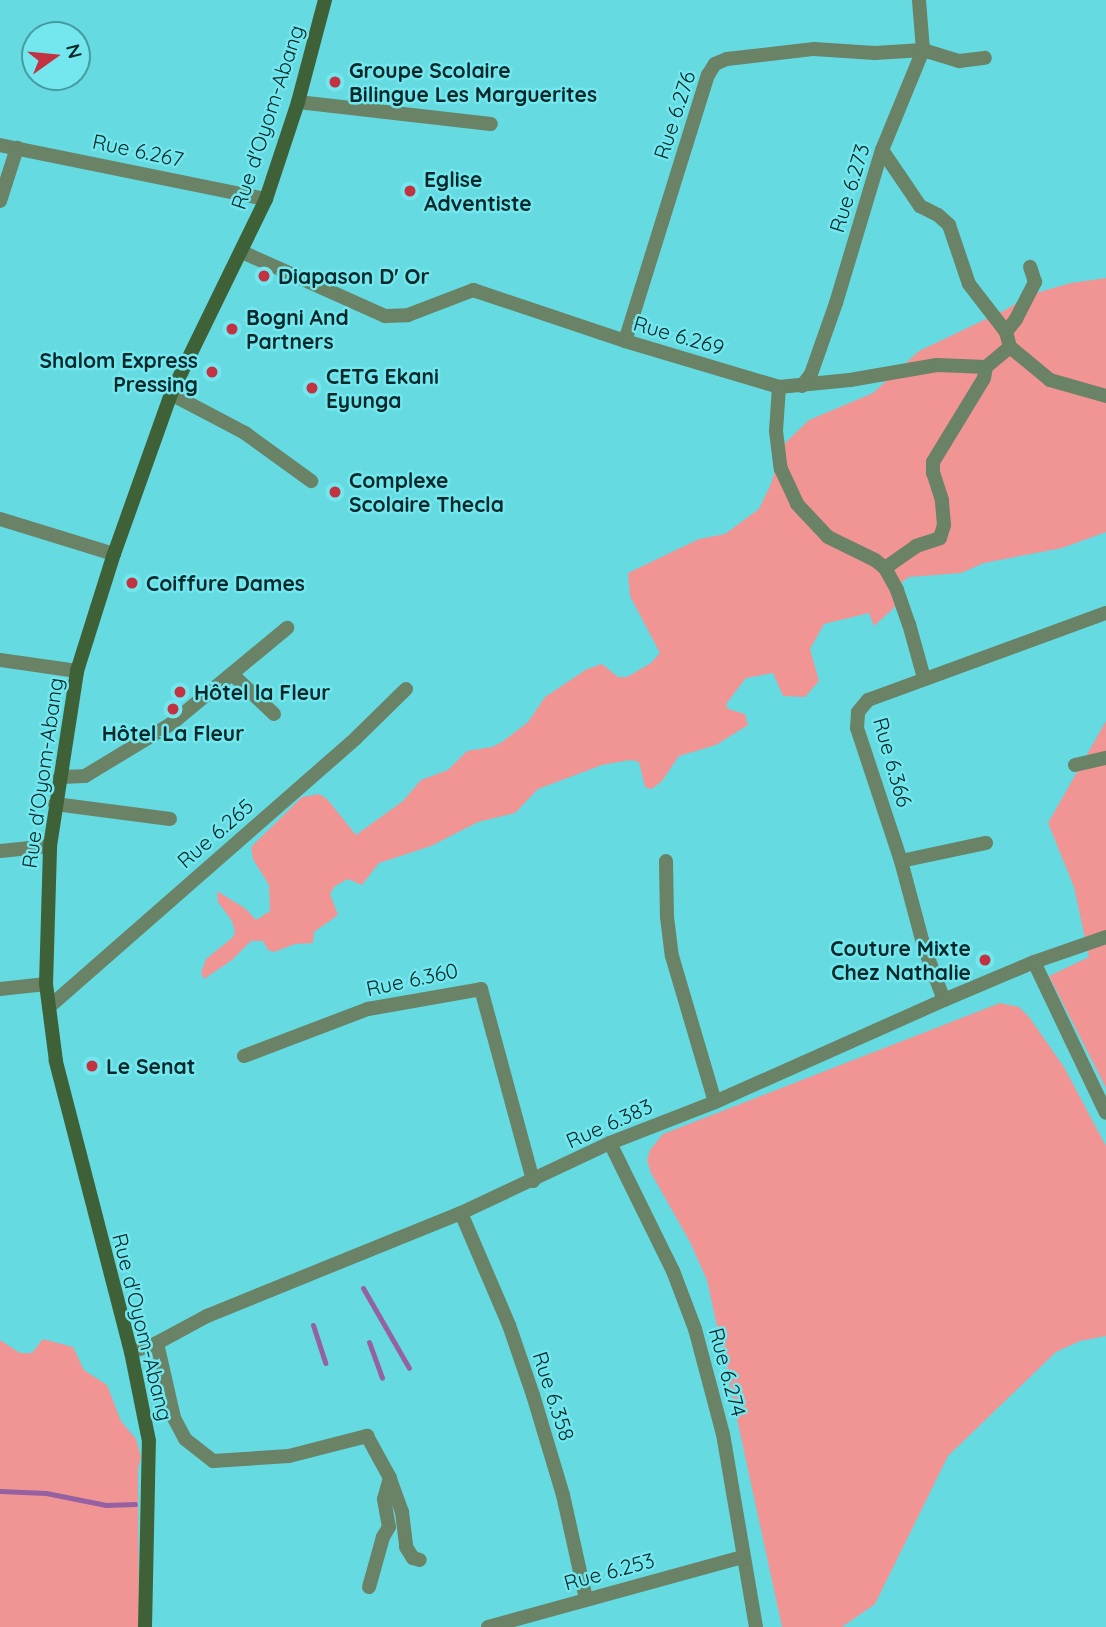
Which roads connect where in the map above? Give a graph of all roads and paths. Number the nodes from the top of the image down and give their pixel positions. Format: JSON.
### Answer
{"nodes":[{"id":1,"x":325,"y":0,"type":"edge"},
{"id":2,"x":919,"y":0,"type":"edge"},
{"id":3,"x":923,"y":50,"type":"junction"},
{"id":4,"x":985,"y":58,"type":"dead end"},
{"id":5,"x":298,"y":102,"type":"junction"},
{"id":6,"x":491,"y":124,"type":"dead end"},
{"id":7,"x":0,"y":145,"type":"edge"},
{"id":8,"x":17,"y":148,"type":"junction"},
{"id":9,"x":882,"y":150,"type":"junction"},
{"id":10,"x":266,"y":200,"type":"junction"},
{"id":11,"x":0,"y":201,"type":"edge"},
{"id":12,"x":242,"y":252,"type":"junction"},
{"id":13,"x":1030,"y":267,"type":"dead end"},
{"id":14,"x":1008,"y":339,"type":"junction"},
{"id":15,"x":625,"y":341,"type":"junction"},
{"id":16,"x":986,"y":367,"type":"junction"},
{"id":17,"x":802,"y":386,"type":"junction"},
{"id":18,"x":779,"y":387,"type":"junction"},
{"id":19,"x":171,"y":394,"type":"junction"},
{"id":20,"x":1106,"y":396,"type":"edge"},
{"id":21,"x":311,"y":481,"type":"dead end"},
{"id":22,"x":0,"y":519,"type":"edge"},
{"id":23,"x":114,"y":554,"type":"junction"},
{"id":24,"x":885,"y":568,"type":"junction"},
{"id":25,"x":1106,"y":613,"type":"edge"},
{"id":26,"x":287,"y":628,"type":"dead end"},
{"id":27,"x":0,"y":660,"type":"edge"},
{"id":28,"x":77,"y":671,"type":"junction"},
{"id":29,"x":232,"y":674,"type":"junction"},
{"id":30,"x":924,"y":678,"type":"junction"},
{"id":31,"x":406,"y":689,"type":"dead end"},
{"id":32,"x":274,"y":713,"type":"dead end"},
{"id":33,"x":1106,"y":758,"type":"edge"},
{"id":34,"x":1075,"y":765,"type":"dead end"},
{"id":35,"x":60,"y":777,"type":"junction"},
{"id":36,"x":55,"y":804,"type":"junction"},
{"id":37,"x":170,"y":819,"type":"dead end"},
{"id":38,"x":986,"y":843,"type":"dead end"},
{"id":39,"x":50,"y":846,"type":"junction"},
{"id":40,"x":0,"y":851,"type":"edge"},
{"id":41,"x":666,"y":860,"type":"dead end"},
{"id":42,"x":901,"y":861,"type":"junction"},
{"id":43,"x":1106,"y":937,"type":"edge"},
{"id":44,"x":1034,"y":962,"type":"junction"},
{"id":45,"x":46,"y":984,"type":"junction"},
{"id":46,"x":0,"y":989,"type":"edge"},
{"id":47,"x":944,"y":1000,"type":"junction"},
{"id":48,"x":49,"y":1007,"type":"junction"},
{"id":49,"x":244,"y":1056,"type":"dead end"},
{"id":50,"x":715,"y":1102,"type":"junction"},
{"id":51,"x":1106,"y":1113,"type":"edge"},
{"id":52,"x":610,"y":1143,"type":"junction"},
{"id":53,"x":533,"y":1181,"type":"junction"},
{"id":54,"x":461,"y":1213,"type":"junction"},
{"id":55,"x":157,"y":1343,"type":"junction"},
{"id":56,"x":131,"y":1352,"type":"junction"},
{"id":57,"x":390,"y":1478,"type":"junction"},
{"id":58,"x":742,"y":1558,"type":"junction"},
{"id":59,"x":420,"y":1560,"type":"dead end"},
{"id":60,"x":369,"y":1587,"type":"dead end"},
{"id":61,"x":586,"y":1599,"type":"junction"},
{"id":62,"x":145,"y":1627,"type":"edge"},
{"id":63,"x":488,"y":1627,"type":"edge"},
{"id":64,"x":756,"y":1627,"type":"edge"}],
"edges":[{"from":1,"to":5,"type":"main road","name":"Rue d'Oyom-Abang"},
{"from":2,"to":3,"type":"street","name":"Rue 6.273"},
{"from":3,"to":4,"type":"street"},
{"from":3,"to":9,"type":"street","name":"Rue 6.273"},
{"from":3,"to":15,"type":"street","name":"Rue 6.276"},
{"from":5,"to":6,"type":"street"},
{"from":5,"to":10,"type":"main road","name":"Rue d'Oyom-Abang"},
{"from":7,"to":8,"type":"street","name":"Rue 6.267"},
{"from":8,"to":10,"type":"street","name":"Rue 6.267"},
{"from":8,"to":11,"type":"street"},
{"from":9,"to":14,"type":"street"},
{"from":9,"to":17,"type":"street","name":"Rue 6.273"},
{"from":10,"to":12,"type":"main road","name":"Rue d'Oyom-Abang"},
{"from":12,"to":15,"type":"street","name":"Rue 6.269"},
{"from":12,"to":19,"type":"main road","name":"Rue d'Oyom-Abang"},
{"from":13,"to":14,"type":"street"},
{"from":14,"to":16,"type":"street"},
{"from":14,"to":20,"type":"street"},
{"from":15,"to":18,"type":"street","name":"Rue 6.269"},
{"from":16,"to":17,"type":"street","name":"Rue 6.269"},
{"from":16,"to":24,"type":"street"},
{"from":17,"to":18,"type":"street","name":"Rue 6.269"},
{"from":18,"to":24,"type":"street"},
{"from":19,"to":21,"type":"street"},
{"from":19,"to":23,"type":"main road","name":"Rue d'Oyom-Abang"},
{"from":22,"to":23,"type":"street"},
{"from":23,"to":28,"type":"main road","name":"Rue d'Oyom-Abang"},
{"from":24,"to":30,"type":"street"},
{"from":25,"to":30,"type":"street","name":"Rue 6.366"},
{"from":26,"to":29,"type":"street"},
{"from":27,"to":28,"type":"street"},
{"from":28,"to":35,"type":"main road","name":"Rue d'Oyom-Abang"},
{"from":29,"to":32,"type":"street"},
{"from":29,"to":35,"type":"street"},
{"from":30,"to":42,"type":"street","name":"Rue 6.366"},
{"from":31,"to":48,"type":"street","name":"Rue 6.265"},
{"from":33,"to":34,"type":"street"},
{"from":35,"to":36,"type":"main road","name":"Rue d'Oyom-Abang"},
{"from":36,"to":37,"type":"street"},
{"from":36,"to":39,"type":"main road","name":"Rue d'Oyom-Abang"},
{"from":38,"to":42,"type":"street"},
{"from":39,"to":40,"type":"street"},
{"from":39,"to":45,"type":"main road","name":"Rue d'Oyom-Abang"},
{"from":41,"to":50,"type":"street"},
{"from":42,"to":47,"type":"street","name":"Rue 6.366"},
{"from":43,"to":44,"type":"street","name":"Rue 6.383"},
{"from":44,"to":47,"type":"street","name":"Rue 6.383"},
{"from":44,"to":51,"type":"street"},
{"from":45,"to":46,"type":"street"},
{"from":45,"to":48,"type":"main road","name":"Rue d'Oyom-Abang"},
{"from":47,"to":50,"type":"street","name":"Rue 6.383"},
{"from":48,"to":56,"type":"main road","name":"Rue d'Oyom-Abang"},
{"from":49,"to":53,"type":"street","name":"Rue 6.360"},
{"from":50,"to":52,"type":"street","name":"Rue 6.383"},
{"from":52,"to":53,"type":"street","name":"Rue 6.383"},
{"from":52,"to":58,"type":"street","name":"Rue 6.274"},
{"from":53,"to":54,"type":"street","name":"Rue 6.383"},
{"from":54,"to":55,"type":"street","name":"Rue 6.383"},
{"from":54,"to":61,"type":"street","name":"Rue 6.358"},
{"from":55,"to":56,"type":"street","name":"Rue 6.383"},
{"from":55,"to":57,"type":"street"},
{"from":56,"to":62,"type":"main road","name":"Rue d'Oyom-Abang"},
{"from":57,"to":59,"type":"street"},
{"from":57,"to":60,"type":"street"},
{"from":58,"to":61,"type":"street","name":"Rue 6.253"},
{"from":58,"to":64,"type":"street","name":"Rue 6.274"},
{"from":61,"to":63,"type":"street","name":"Rue 6.253"}]}
